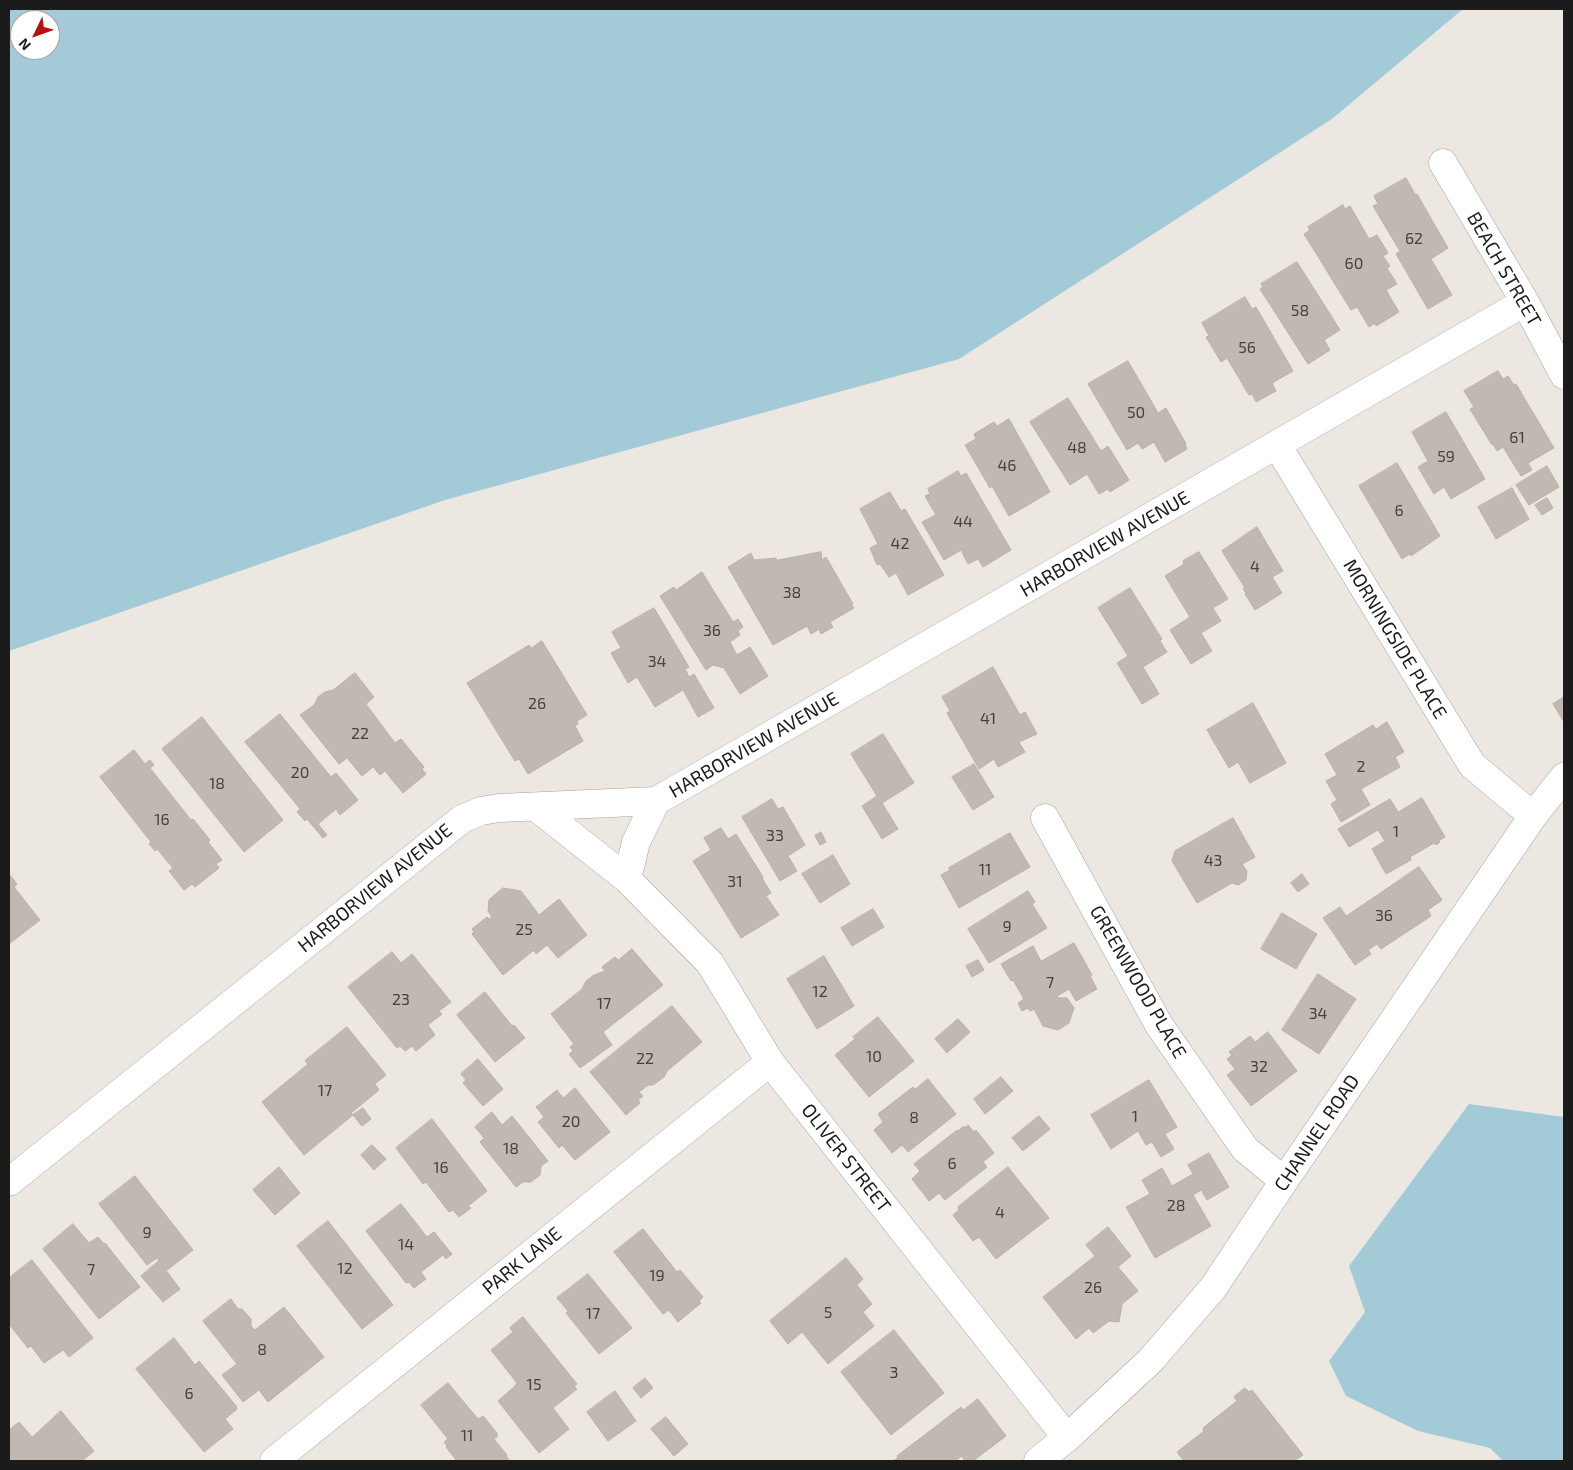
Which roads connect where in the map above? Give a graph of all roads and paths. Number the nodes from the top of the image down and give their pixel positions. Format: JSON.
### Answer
{"nodes":[{"id":1,"x":1443,"y":163,"type":"dead end"},
{"id":2,"x":1525,"y":302,"type":"junction"},
{"id":3,"x":1564,"y":376,"type":"edge"},
{"id":4,"x":1277,"y":445,"type":"junction"},
{"id":5,"x":1564,"y":777,"type":"edge"},
{"id":6,"x":656,"y":801,"type":"junction"},
{"id":7,"x":536,"y":807,"type":"junction"},
{"id":8,"x":1533,"y":816,"type":"junction"},
{"id":9,"x":1044,"y":818,"type":"dead end"},
{"id":10,"x":627,"y":879,"type":"junction"},
{"id":11,"x":770,"y":1062,"type":"junction"},
{"id":12,"x":1284,"y":1181,"type":"junction"},
{"id":13,"x":9,"y":1182,"type":"edge"},
{"id":14,"x":1068,"y":1438,"type":"junction"},
{"id":15,"x":274,"y":1461,"type":"edge"},
{"id":16,"x":1038,"y":1461,"type":"edge"}],
"edges":[{"from":1,"to":2,"type":"street","name":"BEACH STREET"},
{"from":2,"to":3,"type":"street","name":"BEACH STREET"},
{"from":2,"to":4,"type":"street","name":"HARBORVIEW AVENUE"},
{"from":4,"to":6,"type":"street","name":"HARBORVIEW AVENUE"},
{"from":4,"to":8,"type":"street","name":"MORNINGSIDE PLACE"},
{"from":5,"to":8,"type":"street","name":"CHANNEL ROAD"},
{"from":6,"to":7,"type":"street","name":"HARBORVIEW AVENUE"},
{"from":6,"to":10,"type":"street"},
{"from":7,"to":10,"type":"street","name":"OLIVER STREET"},
{"from":7,"to":13,"type":"street","name":"HARBORVIEW AVENUE"},
{"from":8,"to":12,"type":"street","name":"CHANNEL ROAD"},
{"from":9,"to":12,"type":"street","name":"GREENWOOD PLACE"},
{"from":10,"to":11,"type":"street","name":"OLIVER STREET"},
{"from":11,"to":14,"type":"street","name":"OLIVER STREET"},
{"from":11,"to":15,"type":"street","name":"PARK LANE"},
{"from":12,"to":14,"type":"street","name":"CHANNEL ROAD"},
{"from":14,"to":16,"type":"street","name":"CHANNEL ROAD"}]}
